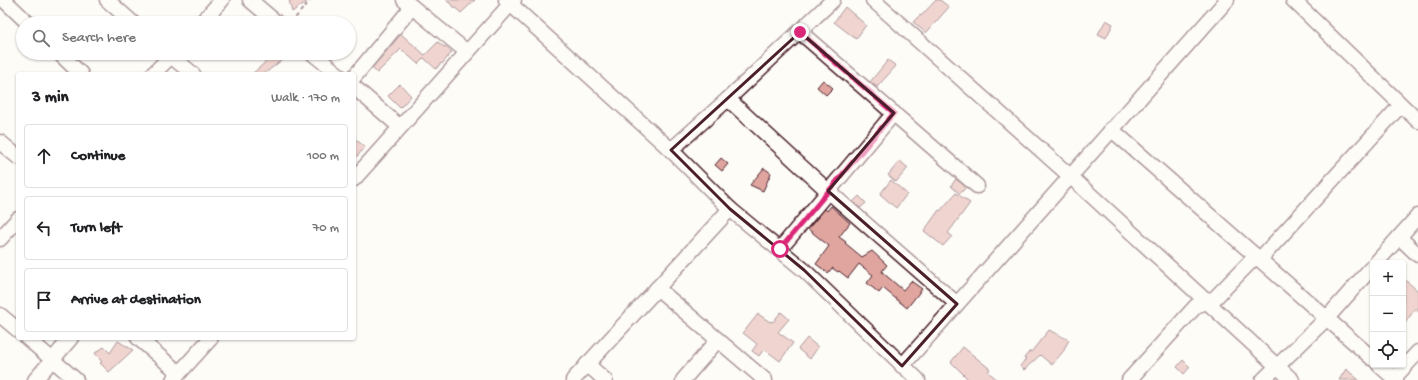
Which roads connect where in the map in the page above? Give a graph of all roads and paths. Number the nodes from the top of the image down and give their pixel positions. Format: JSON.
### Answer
{"nodes":[{"id":1,"x":4,"y":0,"type":"edge"},
{"id":2,"x":107,"y":0,"type":"edge"},
{"id":3,"x":222,"y":0,"type":"edge"},
{"id":4,"x":250,"y":0,"type":"edge"},
{"id":5,"x":310,"y":0,"type":"edge"},
{"id":6,"x":833,"y":0,"type":"edge"},
{"id":7,"x":874,"y":0,"type":"edge"},
{"id":8,"x":1227,"y":0,"type":"edge"},
{"id":9,"x":1293,"y":0,"type":"edge"},
{"id":10,"x":510,"y":2,"type":"edge"},
{"id":11,"x":408,"y":3,"type":"edge"},
{"id":12,"x":21,"y":16,"type":"edge"},
{"id":13,"x":125,"y":16,"type":"edge"},
{"id":14,"x":207,"y":16,"type":"edge"},
{"id":15,"x":269,"y":16,"type":"edge"},
{"id":16,"x":297,"y":16,"type":"edge"},
{"id":17,"x":800,"y":32,"type":"junction"},
{"id":18,"x":467,"y":52,"type":"junction"},
{"id":19,"x":66,"y":60,"type":"edge"},
{"id":20,"x":166,"y":60,"type":"edge"},
{"id":21,"x":178,"y":60,"type":"edge"},
{"id":22,"x":319,"y":60,"type":"edge"},
{"id":23,"x":79,"y":72,"type":"edge"},
{"id":24,"x":155,"y":72,"type":"edge"},
{"id":25,"x":191,"y":72,"type":"edge"},
{"id":26,"x":332,"y":72,"type":"edge"},
{"id":27,"x":356,"y":74,"type":"edge"},
{"id":28,"x":356,"y":89,"type":"edge"},
{"id":29,"x":728,"y":99,"type":"junction"},
{"id":30,"x":1401,"y":105,"type":"junction"},
{"id":31,"x":894,"y":113,"type":"junction"},
{"id":32,"x":1418,"y":121,"type":"edge"},
{"id":33,"x":400,"y":127,"type":"junction"},
{"id":34,"x":1111,"y":129,"type":"junction"},
{"id":35,"x":0,"y":142,"type":"edge"},
{"id":36,"x":671,"y":150,"type":"junction"},
{"id":37,"x":16,"y":155,"type":"edge"},
{"id":38,"x":356,"y":176,"type":"edge"},
{"id":39,"x":1070,"y":176,"type":"junction"},
{"id":40,"x":978,"y":186,"type":"dead end"},
{"id":41,"x":828,"y":191,"type":"junction"},
{"id":42,"x":730,"y":209,"type":"junction"},
{"id":43,"x":1418,"y":216,"type":"edge"},
{"id":44,"x":16,"y":226,"type":"edge"},
{"id":45,"x":1399,"y":237,"type":"junction"},
{"id":46,"x":0,"y":239,"type":"edge"},
{"id":47,"x":780,"y":249,"type":"junction"},
{"id":48,"x":1418,"y":255,"type":"edge"},
{"id":49,"x":1258,"y":257,"type":"junction"},
{"id":50,"x":1379,"y":260,"type":"edge"},
{"id":51,"x":1370,"y":269,"type":"edge"},
{"id":52,"x":657,"y":288,"type":"junction"},
{"id":53,"x":1207,"y":302,"type":"junction"},
{"id":54,"x":957,"y":304,"type":"junction"},
{"id":55,"x":0,"y":315,"type":"edge"},
{"id":56,"x":1327,"y":318,"type":"junction"},
{"id":57,"x":16,"y":328,"type":"edge"},
{"id":58,"x":29,"y":340,"type":"edge"},
{"id":59,"x":69,"y":340,"type":"edge"},
{"id":60,"x":140,"y":340,"type":"edge"},
{"id":61,"x":209,"y":340,"type":"edge"},
{"id":62,"x":718,"y":340,"type":"junction"},
{"id":63,"x":1418,"y":352,"type":"edge"},
{"id":64,"x":1370,"y":356,"type":"edge"},
{"id":65,"x":52,"y":359,"type":"junction"},
{"id":66,"x":587,"y":364,"type":"junction"},
{"id":67,"x":902,"y":366,"type":"junction"},
{"id":68,"x":1276,"y":367,"type":"junction"},
{"id":69,"x":1382,"y":368,"type":"edge"},
{"id":70,"x":176,"y":377,"type":"edge"},
{"id":71,"x":1395,"y":379,"type":"edge"},
{"id":72,"x":35,"y":380,"type":"edge"},
{"id":73,"x":76,"y":380,"type":"edge"},
{"id":74,"x":573,"y":380,"type":"edge"},
{"id":75,"x":605,"y":380,"type":"edge"},
{"id":76,"x":683,"y":380,"type":"edge"},
{"id":77,"x":765,"y":380,"type":"edge"},
{"id":78,"x":918,"y":380,"type":"edge"},
{"id":79,"x":1129,"y":380,"type":"edge"},
{"id":80,"x":1263,"y":380,"type":"edge"},
{"id":81,"x":1292,"y":380,"type":"edge"}],
"edges":[{"from":1,"to":12,"type":"street"},
{"from":2,"to":13,"type":"street"},
{"from":3,"to":14,"type":"street"},
{"from":4,"to":15,"type":"street"},
{"from":5,"to":16,"type":"path"},
{"from":6,"to":17,"type":"street"},
{"from":7,"to":39,"type":"street"},
{"from":8,"to":34,"type":"street"},
{"from":9,"to":30,"type":"street"},
{"from":10,"to":18,"type":"street"},
{"from":10,"to":36,"type":"street"},
{"from":11,"to":18,"type":"street"},
{"from":11,"to":27,"type":"street"},
{"from":17,"to":29,"type":"street"},
{"from":17,"to":31,"type":"street"},
{"from":18,"to":33,"type":"street"},
{"from":19,"to":23,"type":"street"},
{"from":20,"to":24,"type":"street"},
{"from":21,"to":25,"type":"street"},
{"from":22,"to":26,"type":"street"},
{"from":28,"to":33,"type":"street"},
{"from":29,"to":36,"type":"street"},
{"from":29,"to":41,"type":"street"},
{"from":30,"to":32,"type":"street"},
{"from":30,"to":49,"type":"street"},
{"from":31,"to":40,"type":"street"},
{"from":31,"to":41,"type":"street"},
{"from":33,"to":38,"type":"street"},
{"from":34,"to":39,"type":"street"},
{"from":34,"to":49,"type":"street"},
{"from":35,"to":37,"type":"street"},
{"from":36,"to":42,"type":"street"},
{"from":39,"to":53,"type":"street"},
{"from":39,"to":54,"type":"street"},
{"from":41,"to":47,"type":"street"},
{"from":41,"to":54,"type":"street"},
{"from":42,"to":47,"type":"street"},
{"from":42,"to":52,"type":"street"},
{"from":43,"to":45,"type":"street"},
{"from":44,"to":46,"type":"street"},
{"from":45,"to":48,"type":"street"},
{"from":45,"to":50,"type":"street"},
{"from":47,"to":67,"type":"street"},
{"from":49,"to":53,"type":"street"},
{"from":49,"to":56,"type":"street"},
{"from":51,"to":56,"type":"street"},
{"from":52,"to":62,"type":"street"},
{"from":52,"to":66,"type":"street"},
{"from":53,"to":68,"type":"street"},
{"from":53,"to":79,"type":"street"},
{"from":54,"to":67,"type":"street"},
{"from":55,"to":57,"type":"street"},
{"from":56,"to":64,"type":"street"},
{"from":56,"to":68,"type":"street"},
{"from":58,"to":65,"type":"street"},
{"from":59,"to":65,"type":"street"},
{"from":60,"to":70,"type":"street"},
{"from":61,"to":70,"type":"street"},
{"from":62,"to":76,"type":"street"},
{"from":62,"to":77,"type":"street"},
{"from":63,"to":71,"type":"street"},
{"from":65,"to":72,"type":"street"},
{"from":65,"to":73,"type":"street"},
{"from":66,"to":74,"type":"street"},
{"from":66,"to":75,"type":"street"},
{"from":67,"to":78,"type":"street"},
{"from":68,"to":80,"type":"street"},
{"from":68,"to":81,"type":"street"},
{"from":69,"to":71,"type":"street"}]}
